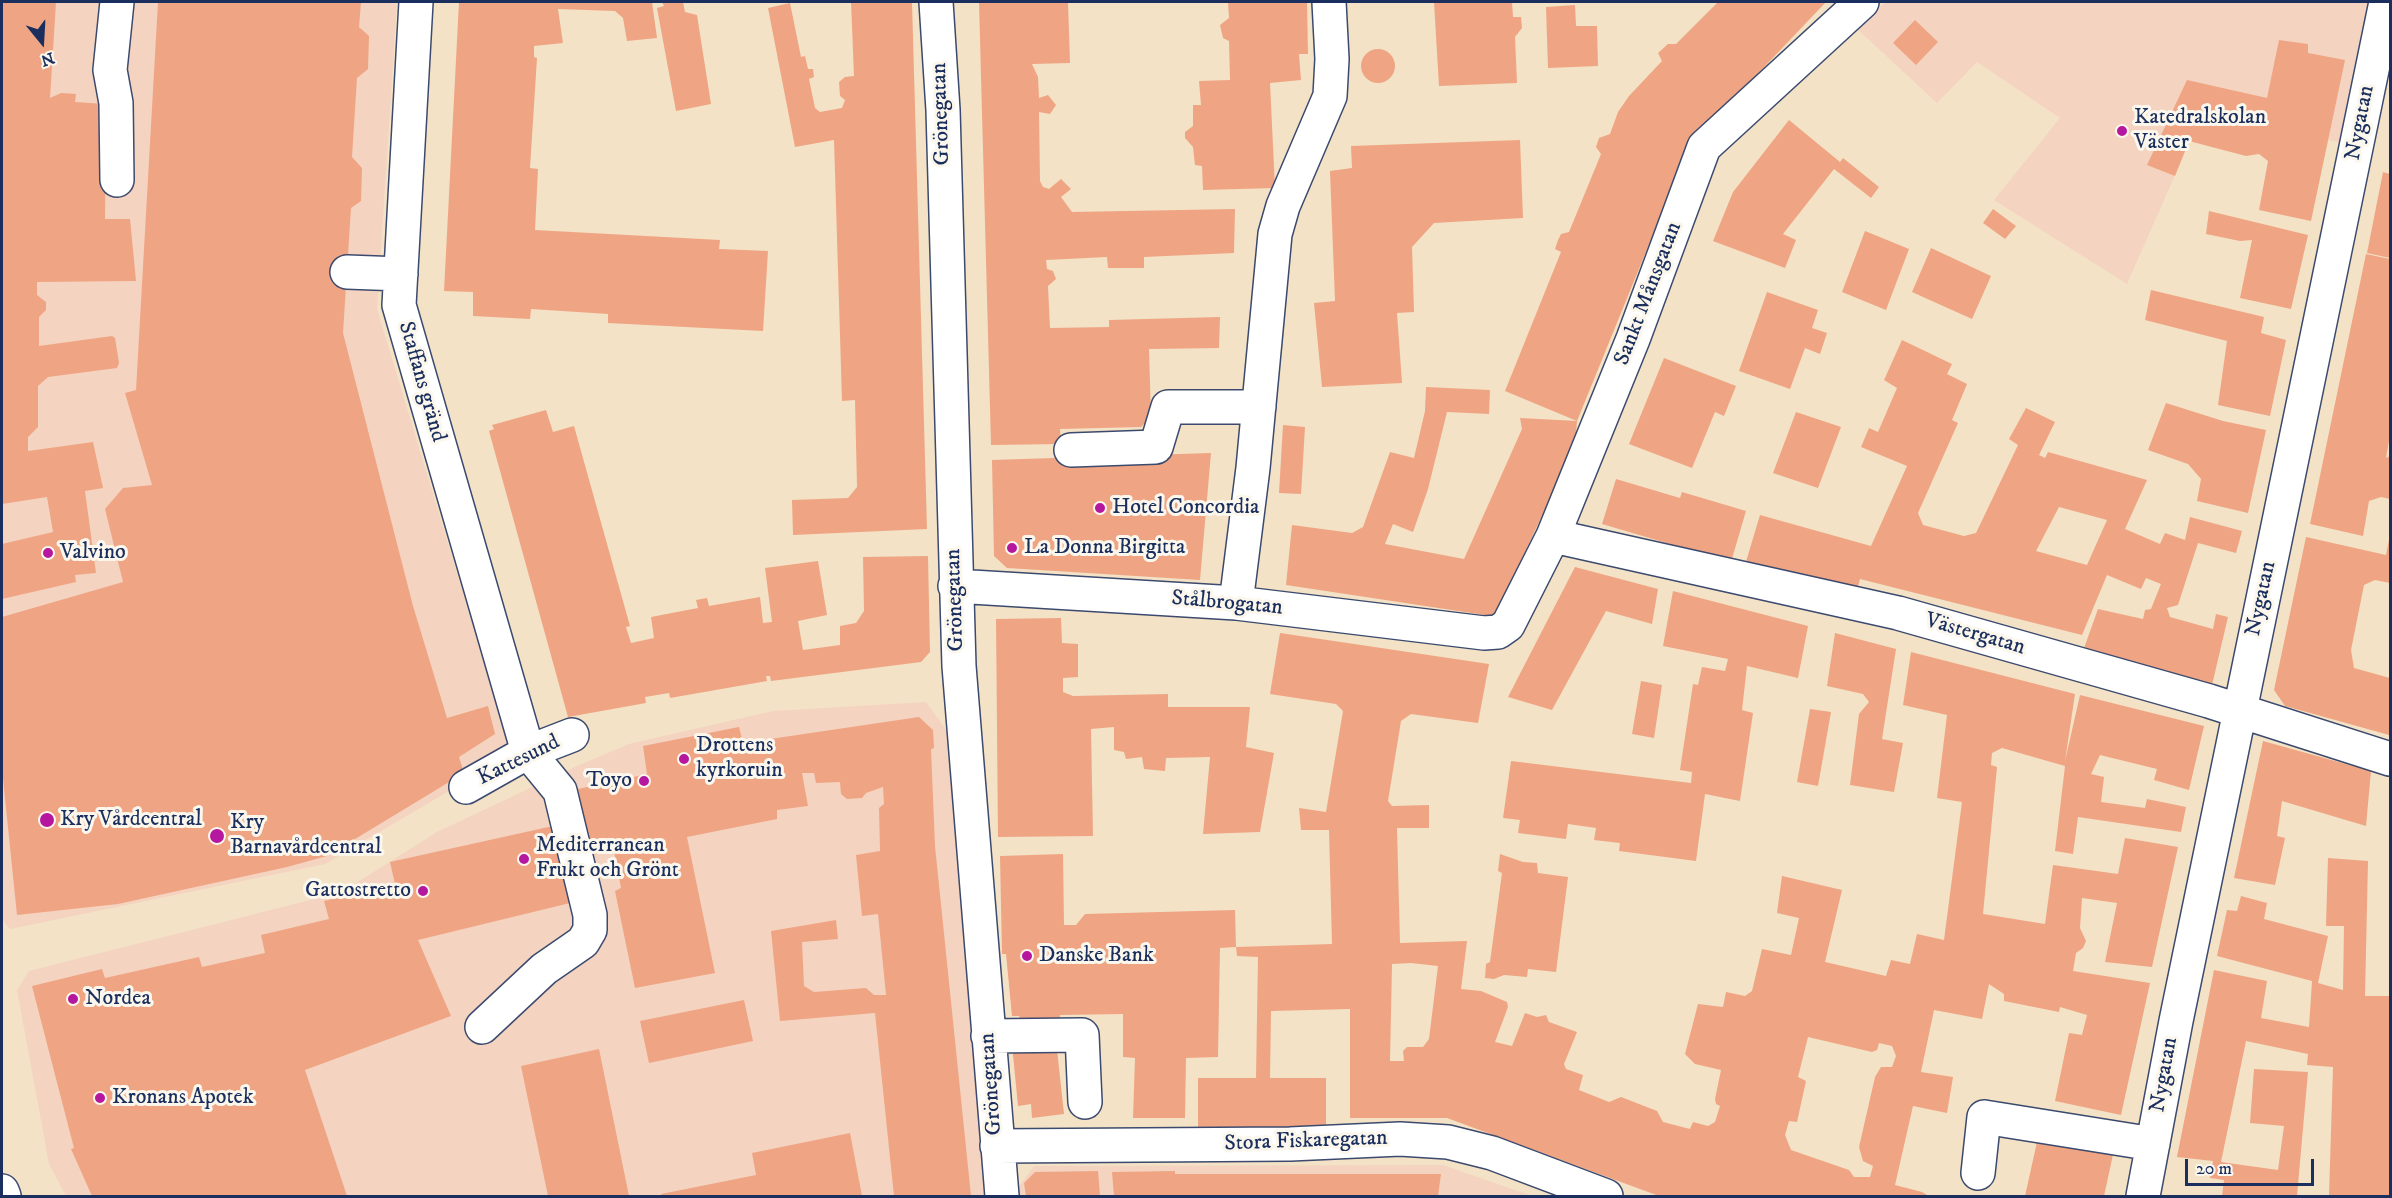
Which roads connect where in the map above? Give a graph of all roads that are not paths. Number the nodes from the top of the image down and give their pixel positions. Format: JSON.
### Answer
{"nodes":[{"id":1,"x":117,"y":2,"type":"edge"},
{"id":2,"x":416,"y":2,"type":"edge"},
{"id":3,"x":936,"y":2,"type":"edge"},
{"id":4,"x":1329,"y":2,"type":"edge"},
{"id":5,"x":1862,"y":2,"type":"edge"},
{"id":6,"x":2386,"y":2,"type":"edge"},
{"id":7,"x":117,"y":180,"type":"dead end"},
{"id":8,"x":347,"y":272,"type":"dead end"},
{"id":9,"x":401,"y":274,"type":"junction"},
{"id":10,"x":1259,"y":406,"type":"junction"},
{"id":11,"x":1071,"y":450,"type":"dead end"},
{"id":12,"x":1553,"y":536,"type":"junction"},
{"id":13,"x":955,"y":586,"type":"junction"},
{"id":14,"x":1236,"y":603,"type":"junction"},
{"id":15,"x":1498,"y":632,"type":"joint"},
{"id":16,"x":2239,"y":710,"type":"junction"},
{"id":17,"x":572,"y":735,"type":"dead end"},
{"id":18,"x":528,"y":752,"type":"junction"},
{"id":19,"x":2391,"y":759,"type":"edge"},
{"id":20,"x":466,"y":787,"type":"dead end"},
{"id":21,"x":482,"y":1027,"type":"dead end"},
{"id":22,"x":988,"y":1036,"type":"junction"},
{"id":23,"x":1085,"y":1102,"type":"dead end"},
{"id":24,"x":2153,"y":1144,"type":"junction"},
{"id":25,"x":997,"y":1146,"type":"junction"},
{"id":26,"x":1978,"y":1173,"type":"dead end"},
{"id":27,"x":2,"y":1191,"type":"edge"},
{"id":28,"x":4,"y":1197,"type":"edge"},
{"id":29,"x":1002,"y":1197,"type":"edge"},
{"id":30,"x":1606,"y":1197,"type":"edge"},
{"id":31,"x":2143,"y":1197,"type":"edge"}],
"edges":[{"from":1,"to":7,"type":"street"},
{"from":2,"to":9,"type":"street","name":"Staffans gränd"},
{"from":3,"to":13,"type":"street","name":"Grönegatan"},
{"from":4,"to":10,"type":"street"},
{"from":5,"to":12,"type":"street","name":"Sankt Månsgatan"},
{"from":6,"to":16,"type":"street","name":"Nygatan"},
{"from":8,"to":9,"type":"street"},
{"from":9,"to":18,"type":"street","name":"Staffans gränd"},
{"from":10,"to":11,"type":"street"},
{"from":10,"to":14,"type":"street"},
{"from":12,"to":15,"type":"street","name":"Sankt Månsgatan"},
{"from":12,"to":16,"type":"street","name":"Västergatan"},
{"from":13,"to":14,"type":"street","name":"Stålbrogatan"},
{"from":13,"to":22,"type":"street","name":"Grönegatan"},
{"from":14,"to":15,"type":"street","name":"Stålbrogatan"},
{"from":16,"to":19,"type":"street","name":"Västergatan"},
{"from":16,"to":24,"type":"street","name":"Nygatan"},
{"from":17,"to":18,"type":"street","name":"Kattesund"},
{"from":18,"to":20,"type":"street","name":"Kattesund"},
{"from":18,"to":21,"type":"street"},
{"from":22,"to":23,"type":"street"},
{"from":22,"to":25,"type":"street","name":"Grönegatan"},
{"from":24,"to":26,"type":"street"},
{"from":24,"to":31,"type":"street","name":"Nygatan"},
{"from":25,"to":29,"type":"street","name":"Grönegatan"},
{"from":25,"to":30,"type":"street","name":"Stora Fiskaregatan"},
{"from":27,"to":28,"type":"street"}]}
